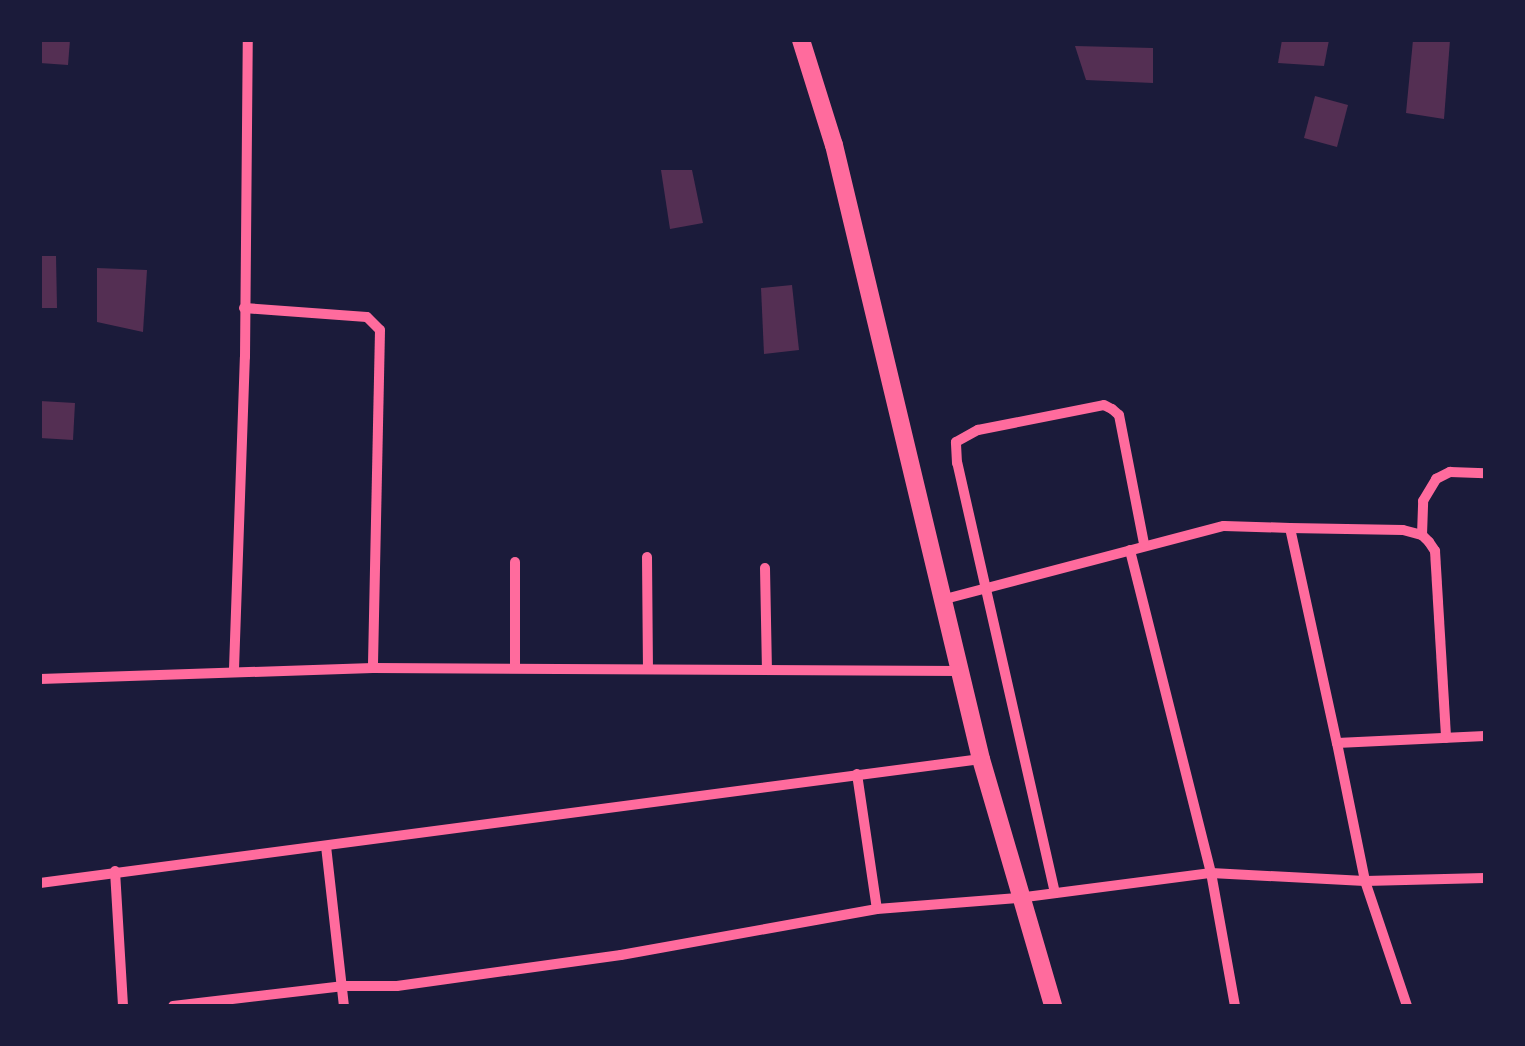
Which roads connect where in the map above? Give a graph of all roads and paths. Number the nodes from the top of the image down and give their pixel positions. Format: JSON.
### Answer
{"nodes":[{"id":1,"x":248,"y":40,"type":"edge"},
{"id":2,"x":801,"y":40,"type":"edge"},
{"id":3,"x":244,"y":308,"type":"junction"},
{"id":4,"x":1485,"y":473,"type":"edge"},
{"id":5,"x":1290,"y":528,"type":"junction"},
{"id":6,"x":1422,"y":535,"type":"junction"},
{"id":7,"x":1144,"y":544,"type":"junction"},
{"id":8,"x":1130,"y":550,"type":"junction"},
{"id":9,"x":647,"y":557,"type":"dead end"},
{"id":10,"x":515,"y":562,"type":"dead end"},
{"id":11,"x":765,"y":568,"type":"dead end"},
{"id":12,"x":985,"y":589,"type":"junction"},
{"id":13,"x":945,"y":599,"type":"junction"},
{"id":14,"x":373,"y":668,"type":"junction"},
{"id":15,"x":515,"y":668,"type":"junction"},
{"id":16,"x":648,"y":669,"type":"junction"},
{"id":17,"x":234,"y":670,"type":"junction"},
{"id":18,"x":767,"y":670,"type":"junction"},
{"id":19,"x":961,"y":671,"type":"junction"},
{"id":20,"x":40,"y":678,"type":"edge"},
{"id":21,"x":1485,"y":736,"type":"edge"},
{"id":22,"x":1446,"y":738,"type":"junction"},
{"id":23,"x":1337,"y":743,"type":"junction"},
{"id":24,"x":981,"y":759,"type":"junction"},
{"id":25,"x":857,"y":774,"type":"junction"},
{"id":26,"x":326,"y":846,"type":"junction"},
{"id":27,"x":115,"y":872,"type":"junction"},
{"id":28,"x":1211,"y":873,"type":"junction"},
{"id":29,"x":1485,"y":878,"type":"edge"},
{"id":30,"x":1365,"y":881,"type":"junction"},
{"id":31,"x":40,"y":884,"type":"edge"},
{"id":32,"x":1055,"y":893,"type":"junction"},
{"id":33,"x":1018,"y":898,"type":"junction"},
{"id":34,"x":878,"y":909,"type":"junction"},
{"id":35,"x":342,"y":986,"type":"junction"},
{"id":36,"x":123,"y":1006,"type":"edge"},
{"id":37,"x":173,"y":1006,"type":"edge"},
{"id":38,"x":344,"y":1006,"type":"edge"},
{"id":39,"x":1053,"y":1006,"type":"edge"},
{"id":40,"x":1235,"y":1006,"type":"edge"},
{"id":41,"x":1408,"y":1006,"type":"edge"}],
"edges":[{"from":1,"to":3,"type":"street"},
{"from":2,"to":13,"type":"street"},
{"from":3,"to":14,"type":"street"},
{"from":3,"to":17,"type":"street"},
{"from":4,"to":6,"type":"street"},
{"from":5,"to":6,"type":"street"},
{"from":5,"to":7,"type":"street"},
{"from":5,"to":23,"type":"street"},
{"from":6,"to":22,"type":"street"},
{"from":7,"to":8,"type":"street"},
{"from":7,"to":12,"type":"street"},
{"from":8,"to":12,"type":"street"},
{"from":8,"to":28,"type":"street"},
{"from":9,"to":16,"type":"street"},
{"from":10,"to":15,"type":"street"},
{"from":11,"to":18,"type":"street"},
{"from":12,"to":13,"type":"street"},
{"from":12,"to":32,"type":"street"},
{"from":13,"to":19,"type":"street"},
{"from":14,"to":15,"type":"street"},
{"from":14,"to":17,"type":"street"},
{"from":15,"to":16,"type":"street"},
{"from":16,"to":18,"type":"street"},
{"from":17,"to":20,"type":"street"},
{"from":18,"to":19,"type":"street"},
{"from":19,"to":24,"type":"street"},
{"from":21,"to":22,"type":"street"},
{"from":22,"to":23,"type":"street"},
{"from":23,"to":30,"type":"street"},
{"from":24,"to":25,"type":"street"},
{"from":24,"to":33,"type":"street"},
{"from":25,"to":26,"type":"street"},
{"from":25,"to":34,"type":"street"},
{"from":26,"to":27,"type":"street"},
{"from":26,"to":35,"type":"street"},
{"from":27,"to":31,"type":"street"},
{"from":27,"to":36,"type":"street"},
{"from":28,"to":30,"type":"street"},
{"from":28,"to":32,"type":"street"},
{"from":28,"to":40,"type":"street"},
{"from":29,"to":30,"type":"street"},
{"from":30,"to":41,"type":"street"},
{"from":32,"to":33,"type":"street"},
{"from":33,"to":34,"type":"street"},
{"from":33,"to":39,"type":"street"},
{"from":34,"to":35,"type":"street"},
{"from":35,"to":37,"type":"street"},
{"from":35,"to":38,"type":"street"}]}
